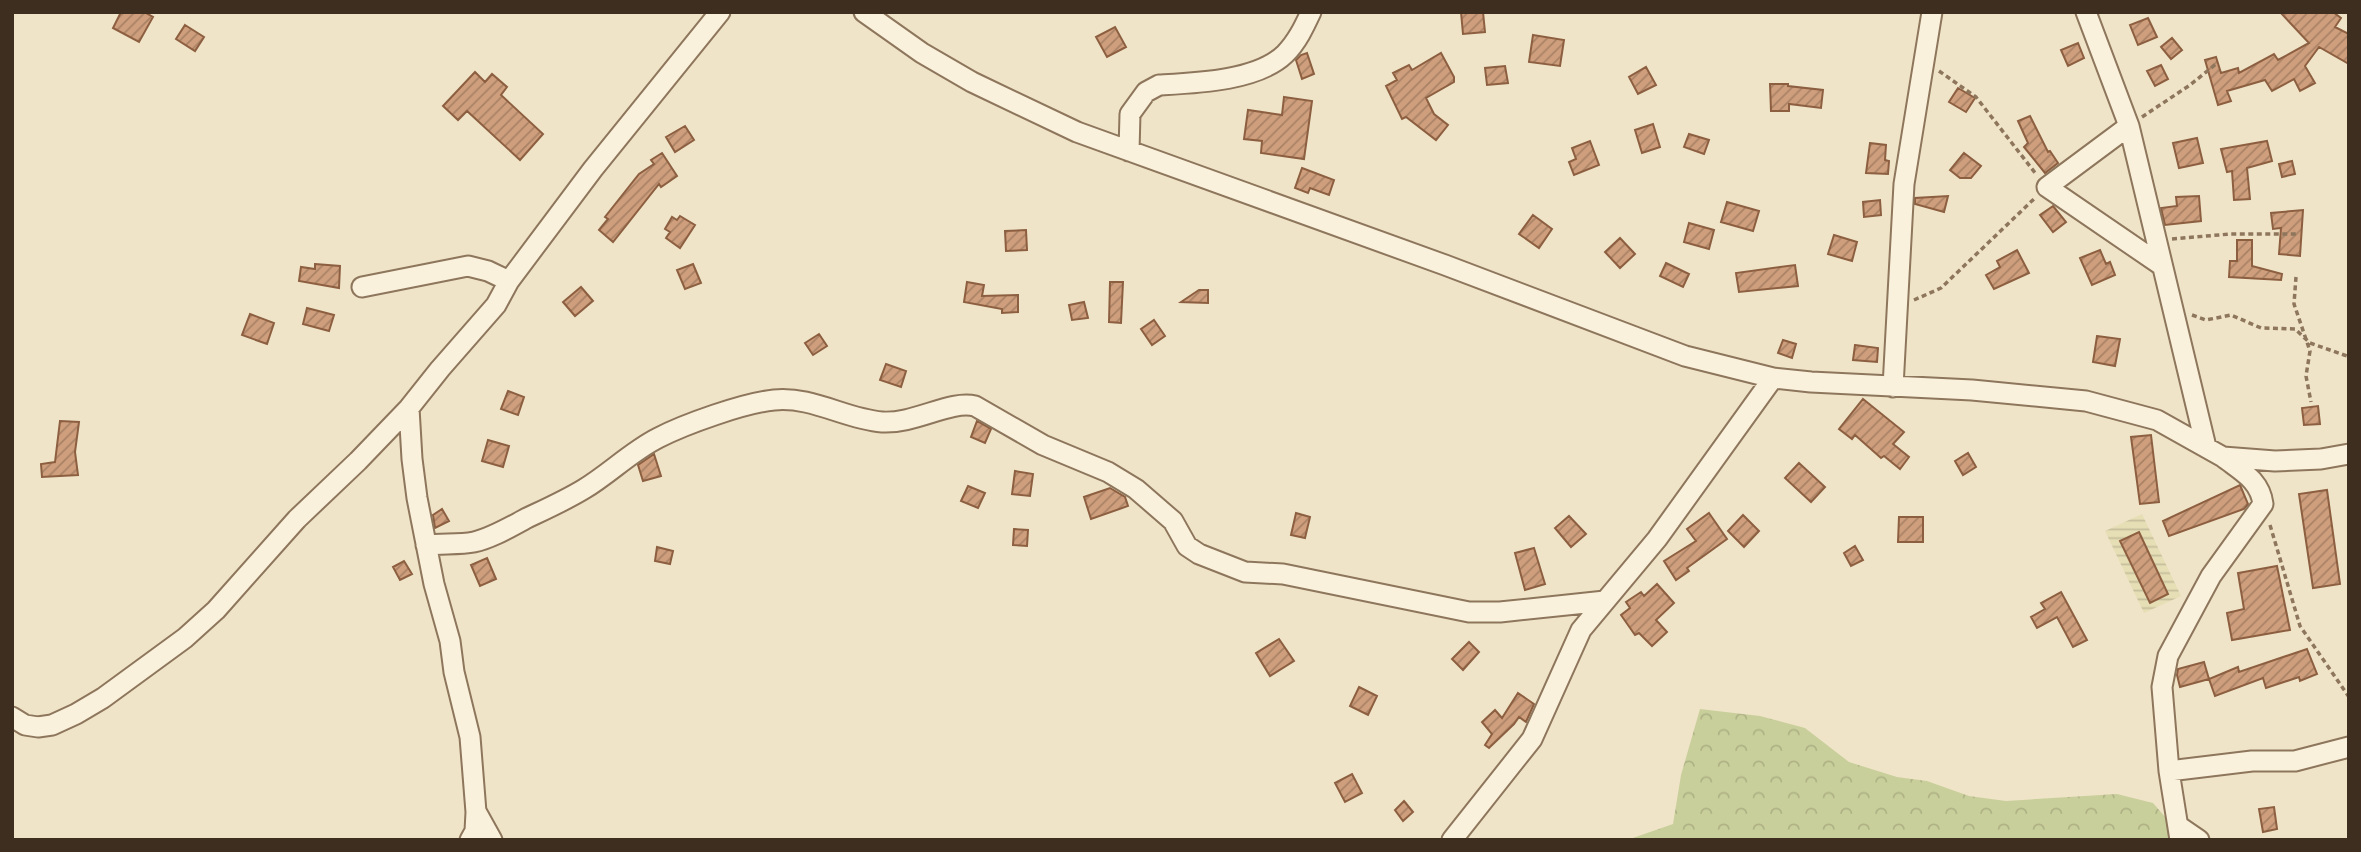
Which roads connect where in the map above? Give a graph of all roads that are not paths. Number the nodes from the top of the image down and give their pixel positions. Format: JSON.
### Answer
{"nodes":[{"id":1,"x":720,"y":12,"type":"edge"},
{"id":2,"x":863,"y":12,"type":"edge"},
{"id":3,"x":1311,"y":12,"type":"edge"},
{"id":4,"x":1932,"y":12,"type":"edge"},
{"id":5,"x":2086,"y":12,"type":"edge"},
{"id":6,"x":2129,"y":126,"type":"junction"},
{"id":7,"x":1129,"y":151,"type":"junction"},
{"id":8,"x":2161,"y":265,"type":"junction"},
{"id":9,"x":509,"y":281,"type":"junction"},
{"id":10,"x":362,"y":287,"type":"dead end"},
{"id":11,"x":1773,"y":378,"type":"junction"},
{"id":12,"x":1893,"y":387,"type":"junction"},
{"id":13,"x":409,"y":408,"type":"junction"},
{"id":14,"x":2215,"y":452,"type":"junction"},
{"id":15,"x":2349,"y":454,"type":"edge"},
{"id":16,"x":426,"y":545,"type":"junction"},
{"id":17,"x":1605,"y":601,"type":"junction"},
{"id":18,"x":12,"y":716,"type":"edge"},
{"id":19,"x":2349,"y":747,"type":"edge"},
{"id":20,"x":2169,"y":771,"type":"junction"},
{"id":21,"x":476,"y":812,"type":"junction"},
{"id":22,"x":2180,"y":833,"type":"edge"},
{"id":23,"x":470,"y":840,"type":"edge"},
{"id":24,"x":492,"y":840,"type":"edge"},
{"id":25,"x":1452,"y":840,"type":"edge"},
{"id":26,"x":2199,"y":840,"type":"edge"}],
"edges":[{"from":1,"to":9,"type":"street"},
{"from":2,"to":7,"type":"street"},
{"from":3,"to":7,"type":"street"},
{"from":4,"to":12,"type":"street"},
{"from":5,"to":6,"type":"street"},
{"from":6,"to":8,"type":"street"},
{"from":6,"to":8,"type":"street"},
{"from":7,"to":11,"type":"street"},
{"from":8,"to":14,"type":"street"},
{"from":9,"to":10,"type":"street"},
{"from":9,"to":13,"type":"street"},
{"from":11,"to":12,"type":"street"},
{"from":11,"to":17,"type":"street"},
{"from":12,"to":14,"type":"street"},
{"from":13,"to":16,"type":"street"},
{"from":13,"to":18,"type":"street"},
{"from":14,"to":15,"type":"street"},
{"from":14,"to":20,"type":"street"},
{"from":16,"to":17,"type":"street"},
{"from":16,"to":21,"type":"street"},
{"from":17,"to":25,"type":"street"},
{"from":19,"to":20,"type":"street"},
{"from":20,"to":22,"type":"street"},
{"from":21,"to":23,"type":"street"},
{"from":21,"to":24,"type":"street"},
{"from":22,"to":26,"type":"street"}]}
